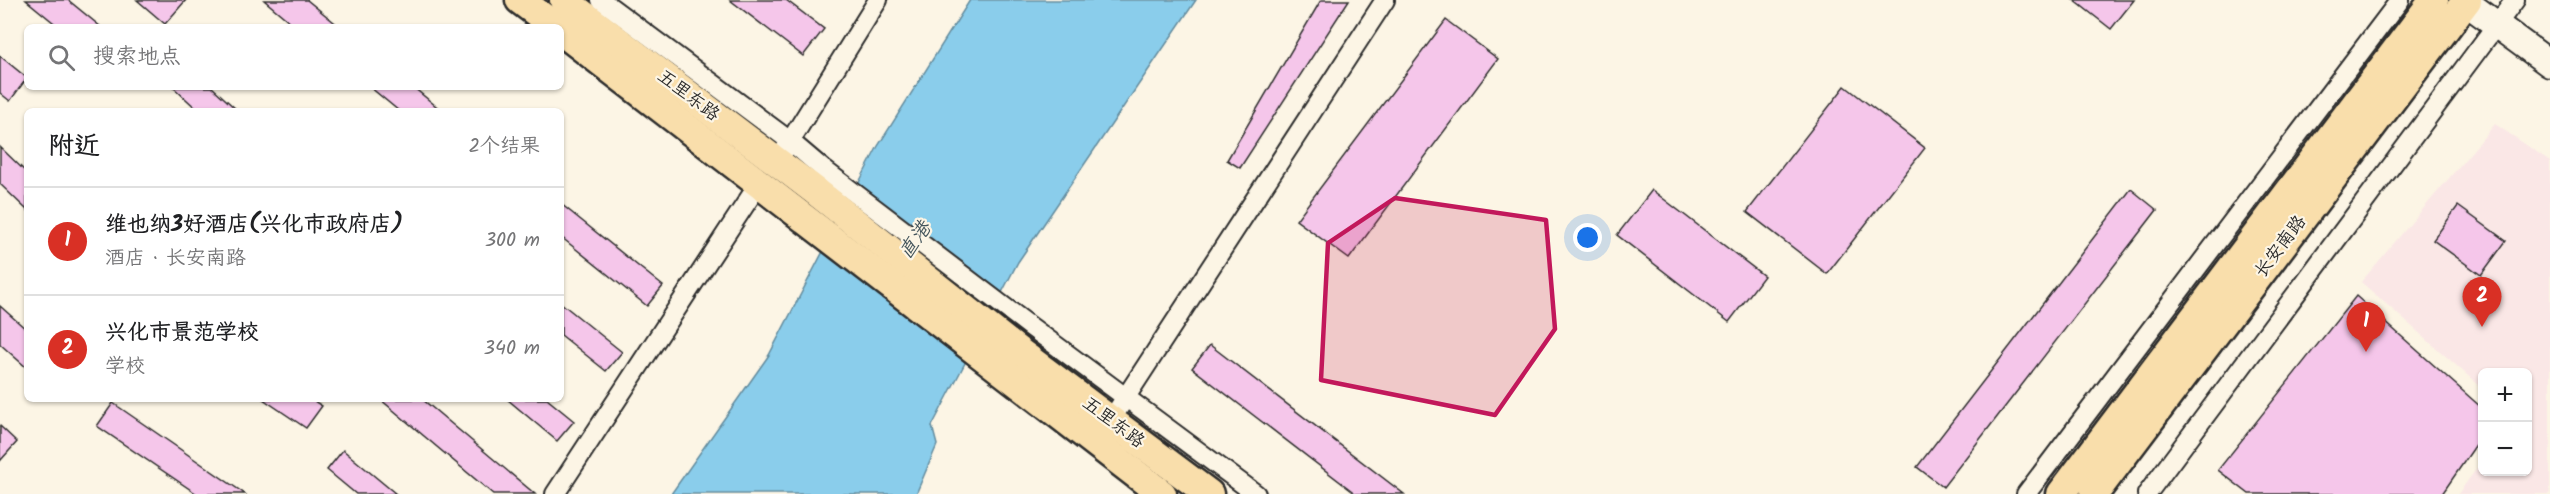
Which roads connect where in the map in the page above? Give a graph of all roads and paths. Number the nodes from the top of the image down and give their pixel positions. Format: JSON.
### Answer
{"nodes":[{"id":1,"x":520,"y":0,"type":"edge"},
{"id":2,"x":564,"y":0,"type":"edge"},
{"id":3,"x":601,"y":0,"type":"edge"},
{"id":4,"x":878,"y":0,"type":"edge"},
{"id":5,"x":1385,"y":0,"type":"edge"},
{"id":6,"x":2400,"y":0,"type":"edge"},
{"id":7,"x":2434,"y":0,"type":"edge"},
{"id":8,"x":2515,"y":0,"type":"edge"},
{"id":9,"x":2465,"y":1,"type":"edge"},
{"id":10,"x":552,"y":24,"type":"edge"},
{"id":11,"x":2496,"y":24,"type":"junction"},
{"id":12,"x":564,"y":33,"type":"edge"},
{"id":13,"x":2550,"y":64,"type":"edge"},
{"id":14,"x":775,"y":162,"type":"junction"},
{"id":15,"x":1017,"y":350,"type":"junction"},
{"id":16,"x":1127,"y":396,"type":"junction"},
{"id":17,"x":1103,"y":432,"type":"junction"},
{"id":18,"x":555,"y":494,"type":"edge"},
{"id":19,"x":1162,"y":494,"type":"edge"},
{"id":20,"x":1209,"y":494,"type":"edge"},
{"id":21,"x":1256,"y":494,"type":"edge"},
{"id":22,"x":2026,"y":494,"type":"edge"},
{"id":23,"x":2061,"y":494,"type":"edge"},
{"id":24,"x":2094,"y":494,"type":"edge"},
{"id":25,"x":2147,"y":494,"type":"edge"}],
"edges":[{"from":1,"to":10,"type":"main road"},
{"from":2,"to":14,"type":"main road","name":"五里东路"},
{"from":3,"to":14,"type":"street"},
{"from":4,"to":14,"type":"street"},
{"from":5,"to":16,"type":"street"},
{"from":6,"to":22,"type":"street"},
{"from":7,"to":23,"type":"main road","name":"长安南路"},
{"from":8,"to":11,"type":"street"},
{"from":9,"to":11,"type":"street"},
{"from":9,"to":24,"type":"main road","name":"长安南路"},
{"from":11,"to":13,"type":"street"},
{"from":11,"to":25,"type":"street"},
{"from":12,"to":14,"type":"main road","name":"五里东路"},
{"from":14,"to":15,"type":"main road","name":"五里东路"},
{"from":14,"to":18,"type":"street"},
{"from":15,"to":16,"type":"street"},
{"from":15,"to":17,"type":"main road","name":"五里东路"},
{"from":16,"to":17,"type":"street"},
{"from":16,"to":21,"type":"street"},
{"from":17,"to":19,"type":"main road","name":"五里东路"},
{"from":17,"to":20,"type":"main road","name":"五里东路"}]}
